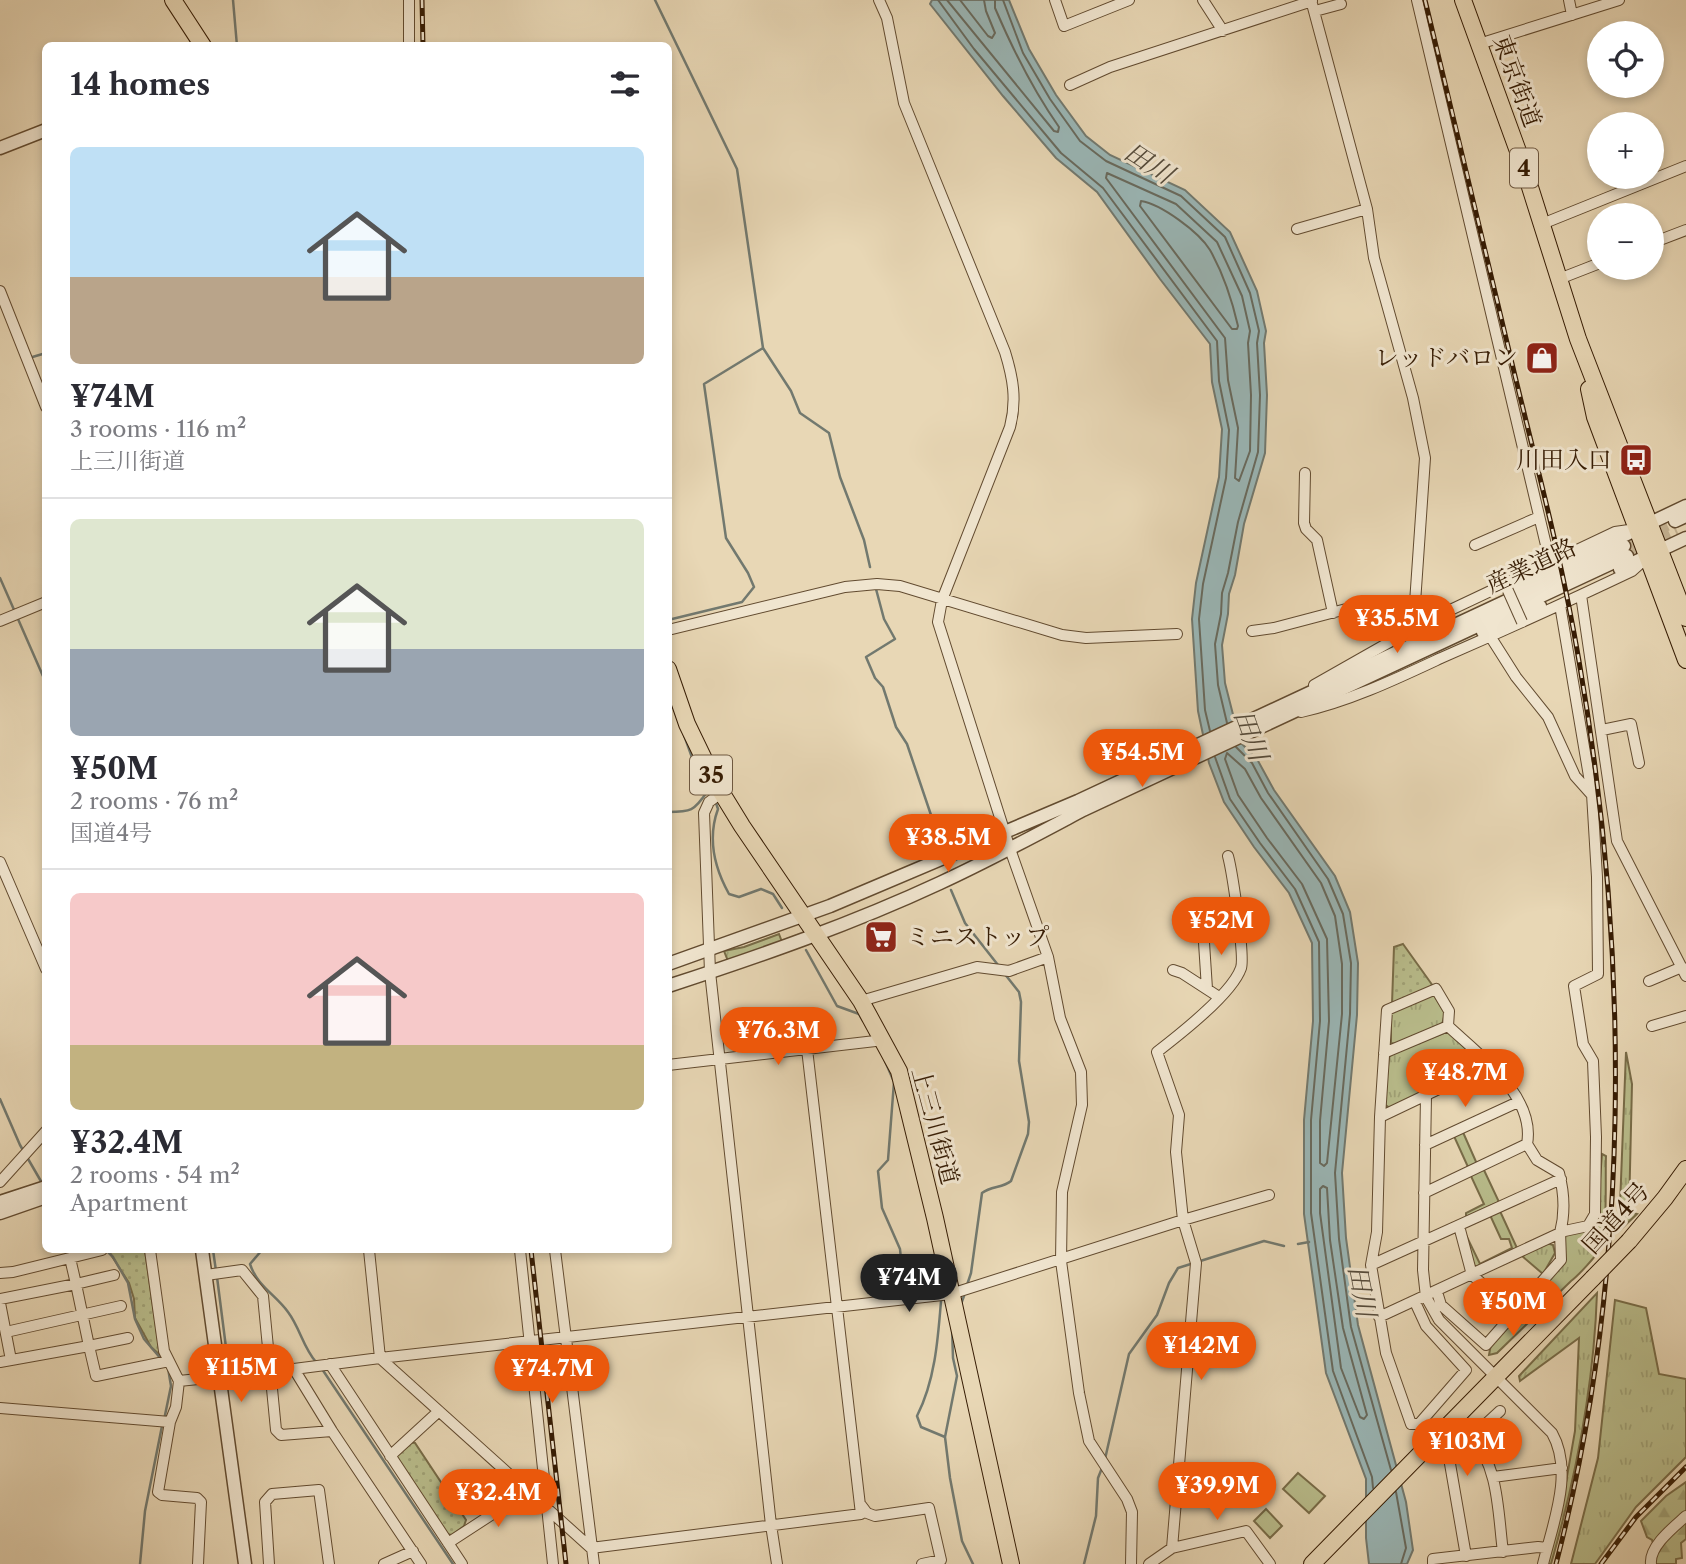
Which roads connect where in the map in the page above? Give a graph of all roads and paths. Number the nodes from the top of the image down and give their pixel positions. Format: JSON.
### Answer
{"nodes":[{"id":1,"x":173,"y":0,"type":"edge"},
{"id":2,"x":409,"y":0,"type":"edge"},
{"id":3,"x":879,"y":0,"type":"edge"},
{"id":4,"x":1055,"y":0,"type":"edge"},
{"id":5,"x":1129,"y":0,"type":"edge"},
{"id":6,"x":1203,"y":0,"type":"edge"},
{"id":7,"x":1417,"y":0,"type":"edge"},
{"id":8,"x":1463,"y":0,"type":"edge"},
{"id":9,"x":1569,"y":0,"type":"edge"},
{"id":10,"x":1614,"y":1,"type":"edge"},
{"id":11,"x":1313,"y":4,"type":"edge"},
{"id":12,"x":1341,"y":4,"type":"dead end"},
{"id":13,"x":1572,"y":15,"type":"junction"},
{"id":14,"x":1223,"y":31,"type":"junction"},
{"id":15,"x":200,"y":42,"type":"edge"},
{"id":16,"x":410,"y":42,"type":"edge"},
{"id":17,"x":1479,"y":44,"type":"junction"},
{"id":18,"x":1070,"y":85,"type":"dead end"},
{"id":19,"x":42,"y":132,"type":"edge"},
{"id":20,"x":0,"y":148,"type":"edge"},
{"id":21,"x":1686,"y":166,"type":"edge"},
{"id":22,"x":1367,"y":209,"type":"junction"},
{"id":23,"x":1542,"y":224,"type":"junction"},
{"id":24,"x":1297,"y":229,"type":"dead end"},
{"id":25,"x":1686,"y":230,"type":"edge"},
{"id":26,"x":1664,"y":238,"type":"edge"},
{"id":27,"x":1587,"y":268,"type":"edge"},
{"id":28,"x":1559,"y":279,"type":"junction"},
{"id":29,"x":0,"y":291,"type":"edge"},
{"id":30,"x":42,"y":397,"type":"edge"},
{"id":31,"x":1305,"y":473,"type":"dead end"},
{"id":32,"x":1686,"y":506,"type":"edge"},
{"id":33,"x":1539,"y":517,"type":"junction"},
{"id":34,"x":1643,"y":526,"type":"junction"},
{"id":35,"x":1682,"y":527,"type":"edge"},
{"id":36,"x":1475,"y":545,"type":"dead end"},
{"id":37,"x":1625,"y":551,"type":"tunnel mouth"},
{"id":38,"x":1654,"y":553,"type":"junction"},
{"id":39,"x":1550,"y":562,"type":"junction"},
{"id":40,"x":1505,"y":584,"type":"junction"},
{"id":41,"x":1581,"y":595,"type":"junction"},
{"id":42,"x":943,"y":600,"type":"junction"},
{"id":43,"x":1415,"y":603,"type":"junction"},
{"id":44,"x":42,"y":604,"type":"edge"},
{"id":45,"x":1560,"y":605,"type":"junction"},
{"id":46,"x":1333,"y":613,"type":"junction"},
{"id":47,"x":1686,"y":618,"type":"edge"},
{"id":48,"x":0,"y":621,"type":"edge"},
{"id":49,"x":1425,"y":622,"type":"junction"},
{"id":50,"x":1522,"y":622,"type":"junction"},
{"id":51,"x":672,"y":629,"type":"edge"},
{"id":52,"x":1252,"y":631,"type":"dead end"},
{"id":53,"x":1177,"y":634,"type":"dead end"},
{"id":54,"x":1490,"y":636,"type":"junction"},
{"id":55,"x":1686,"y":660,"type":"edge"},
{"id":56,"x":1383,"y":664,"type":"junction"},
{"id":57,"x":672,"y":680,"type":"edge"},
{"id":58,"x":1280,"y":712,"type":"junction"},
{"id":59,"x":1602,"y":730,"type":"junction"},
{"id":60,"x":1193,"y":752,"type":"junction"},
{"id":61,"x":1639,"y":762,"type":"dead end"},
{"id":62,"x":721,"y":793,"type":"junction"},
{"id":63,"x":1592,"y":795,"type":"junction"},
{"id":64,"x":1004,"y":831,"type":"junction"},
{"id":65,"x":1010,"y":849,"type":"junction"},
{"id":66,"x":1227,"y":856,"type":"dead end"},
{"id":67,"x":0,"y":862,"type":"edge"},
{"id":68,"x":804,"y":916,"type":"junction"},
{"id":69,"x":1203,"y":927,"type":"dead end"},
{"id":70,"x":816,"y":934,"type":"junction"},
{"id":71,"x":709,"y":950,"type":"junction"},
{"id":72,"x":1048,"y":957,"type":"junction"},
{"id":73,"x":42,"y":960,"type":"edge"},
{"id":74,"x":672,"y":963,"type":"edge"},
{"id":75,"x":1173,"y":970,"type":"dead end"},
{"id":76,"x":1684,"y":971,"type":"edge"},
{"id":77,"x":710,"y":972,"type":"junction"},
{"id":78,"x":1649,"y":981,"type":"dead end"},
{"id":79,"x":672,"y":985,"type":"edge"},
{"id":80,"x":1207,"y":989,"type":"junction"},
{"id":81,"x":1220,"y":997,"type":"junction"},
{"id":82,"x":861,"y":1001,"type":"junction"},
{"id":83,"x":1686,"y":1016,"type":"edge"},
{"id":84,"x":1448,"y":1026,"type":"junction"},
{"id":85,"x":1653,"y":1026,"type":"dead end"},
{"id":86,"x":884,"y":1040,"type":"junction"},
{"id":87,"x":807,"y":1049,"type":"junction"},
{"id":88,"x":1384,"y":1053,"type":"junction"},
{"id":89,"x":720,"y":1059,"type":"junction"},
{"id":90,"x":672,"y":1065,"type":"edge"},
{"id":91,"x":1489,"y":1065,"type":"junction"},
{"id":92,"x":1426,"y":1096,"type":"junction"},
{"id":93,"x":1518,"y":1102,"type":"junction"},
{"id":94,"x":1380,"y":1117,"type":"junction"},
{"id":95,"x":42,"y":1135,"type":"edge"},
{"id":96,"x":1527,"y":1144,"type":"junction"},
{"id":97,"x":1425,"y":1145,"type":"junction"},
{"id":98,"x":1686,"y":1169,"type":"edge"},
{"id":99,"x":1561,"y":1180,"type":"junction"},
{"id":100,"x":0,"y":1182,"type":"edge"},
{"id":101,"x":42,"y":1188,"type":"edge"},
{"id":102,"x":1424,"y":1193,"type":"junction"},
{"id":103,"x":1269,"y":1195,"type":"dead end"},
{"id":104,"x":42,"y":1198,"type":"edge"},
{"id":105,"x":0,"y":1202,"type":"edge"},
{"id":106,"x":0,"y":1213,"type":"edge"},
{"id":107,"x":1183,"y":1220,"type":"junction"},
{"id":108,"x":1459,"y":1226,"type":"junction"},
{"id":109,"x":1560,"y":1232,"type":"junction"},
{"id":110,"x":1423,"y":1241,"type":"junction"},
{"id":111,"x":90,"y":1253,"type":"edge"},
{"id":112,"x":150,"y":1253,"type":"edge"},
{"id":113,"x":202,"y":1253,"type":"edge"},
{"id":114,"x":369,"y":1253,"type":"edge"},
{"id":115,"x":520,"y":1253,"type":"edge"},
{"id":116,"x":555,"y":1253,"type":"edge"},
{"id":117,"x":70,"y":1258,"type":"junction"},
{"id":118,"x":1061,"y":1261,"type":"junction"},
{"id":119,"x":1371,"y":1265,"type":"junction"},
{"id":120,"x":0,"y":1273,"type":"edge"},
{"id":121,"x":114,"y":1275,"type":"dead end"},
{"id":122,"x":206,"y":1275,"type":"junction"},
{"id":123,"x":1472,"y":1275,"type":"junction"},
{"id":124,"x":76,"y":1284,"type":"junction"},
{"id":125,"x":1437,"y":1292,"type":"junction"},
{"id":126,"x":951,"y":1294,"type":"junction"},
{"id":127,"x":1426,"y":1297,"type":"junction"},
{"id":128,"x":0,"y":1301,"type":"edge"},
{"id":129,"x":1415,"y":1302,"type":"junction"},
{"id":130,"x":121,"y":1306,"type":"dead end"},
{"id":131,"x":837,"y":1307,"type":"junction"},
{"id":132,"x":1515,"y":1312,"type":"junction"},
{"id":133,"x":82,"y":1314,"type":"junction"},
{"id":134,"x":748,"y":1317,"type":"junction"},
{"id":135,"x":1379,"y":1317,"type":"junction"},
{"id":136,"x":6,"y":1332,"type":"junction"},
{"id":137,"x":128,"y":1338,"type":"dead end"},
{"id":138,"x":564,"y":1338,"type":"junction"},
{"id":139,"x":530,"y":1342,"type":"junction"},
{"id":140,"x":89,"y":1346,"type":"junction"},
{"id":141,"x":380,"y":1358,"type":"junction"},
{"id":142,"x":11,"y":1360,"type":"junction"},
{"id":143,"x":169,"y":1362,"type":"junction"},
{"id":144,"x":0,"y":1363,"type":"edge"},
{"id":145,"x":330,"y":1364,"type":"junction"},
{"id":146,"x":294,"y":1369,"type":"junction"},
{"id":147,"x":270,"y":1371,"type":"junction"},
{"id":148,"x":220,"y":1376,"type":"junction"},
{"id":149,"x":1496,"y":1377,"type":"junction"},
{"id":150,"x":179,"y":1381,"type":"junction"},
{"id":151,"x":0,"y":1408,"type":"edge"},
{"id":152,"x":439,"y":1411,"type":"junction"},
{"id":153,"x":1500,"y":1411,"type":"dead end"},
{"id":154,"x":170,"y":1422,"type":"junction"},
{"id":155,"x":332,"y":1431,"type":"junction"},
{"id":156,"x":1471,"y":1436,"type":"junction"},
{"id":157,"x":390,"y":1456,"type":"junction"},
{"id":158,"x":1562,"y":1468,"type":"junction"},
{"id":159,"x":1493,"y":1477,"type":"junction"},
{"id":160,"x":520,"y":1483,"type":"junction"},
{"id":161,"x":860,"y":1504,"type":"junction"},
{"id":162,"x":547,"y":1507,"type":"junction"},
{"id":163,"x":1686,"y":1516,"type":"edge"},
{"id":164,"x":771,"y":1525,"type":"junction"},
{"id":165,"x":448,"y":1543,"type":"junction"},
{"id":166,"x":592,"y":1548,"type":"junction"},
{"id":167,"x":1172,"y":1548,"type":"junction"},
{"id":168,"x":1547,"y":1548,"type":"junction"},
{"id":169,"x":413,"y":1551,"type":"junction"},
{"id":170,"x":1503,"y":1552,"type":"junction"},
{"id":171,"x":1466,"y":1556,"type":"junction"},
{"id":172,"x":198,"y":1564,"type":"edge"},
{"id":173,"x":245,"y":1564,"type":"edge"},
{"id":174,"x":269,"y":1564,"type":"edge"},
{"id":175,"x":329,"y":1564,"type":"edge"},
{"id":176,"x":384,"y":1564,"type":"edge"},
{"id":177,"x":421,"y":1564,"type":"edge"},
{"id":178,"x":462,"y":1564,"type":"edge"},
{"id":179,"x":553,"y":1564,"type":"edge"},
{"id":180,"x":594,"y":1564,"type":"edge"},
{"id":181,"x":777,"y":1564,"type":"edge"},
{"id":182,"x":922,"y":1564,"type":"edge"},
{"id":183,"x":1011,"y":1564,"type":"edge"},
{"id":184,"x":1131,"y":1564,"type":"edge"},
{"id":185,"x":1149,"y":1564,"type":"edge"},
{"id":186,"x":1270,"y":1564,"type":"edge"},
{"id":187,"x":1312,"y":1564,"type":"edge"},
{"id":188,"x":1433,"y":1564,"type":"edge"},
{"id":189,"x":1543,"y":1564,"type":"edge"},
{"id":190,"x":1651,"y":1564,"type":"edge"}],
"edges":[{"from":1,"to":15,"type":"main road"},
{"from":2,"to":16,"type":"street"},
{"from":3,"to":42,"type":"street"},
{"from":4,"to":5,"type":"street"},
{"from":6,"to":14,"type":"street"},
{"from":7,"to":33,"type":"street"},
{"from":8,"to":17,"type":"main road","name":"東京街道","number":"4"},
{"from":9,"to":13,"type":"street"},
{"from":10,"to":13,"type":"street"},
{"from":11,"to":12,"type":"street"},
{"from":11,"to":14,"type":"street"},
{"from":11,"to":22,"type":"street"},
{"from":13,"to":17,"type":"street"},
{"from":14,"to":18,"type":"street"},
{"from":17,"to":23,"type":"main road","name":"東京街道","number":"4"},
{"from":19,"to":20,"type":"street"},
{"from":21,"to":23,"type":"street"},
{"from":22,"to":24,"type":"street"},
{"from":22,"to":43,"type":"street"},
{"from":23,"to":28,"type":"main road","name":"東京街道","number":"4"},
{"from":25,"to":26,"type":"street"},
{"from":27,"to":28,"type":"street"},
{"from":28,"to":34,"type":"main road","name":"東京街道","number":"4"},
{"from":29,"to":30,"type":"street"},
{"from":31,"to":46,"type":"street"},
{"from":32,"to":34,"type":"street"},
{"from":33,"to":36,"type":"street"},
{"from":33,"to":39,"type":"street"},
{"from":34,"to":38,"type":"main road","name":"東京街道","number":"4"},
{"from":34,"to":39,"type":"street"},
{"from":34,"to":56,"type":"street"},
{"from":35,"to":38,"type":"street"},
{"from":37,"to":56,"type":"street","name":"産業道路"},
{"from":38,"to":41,"type":"street"},
{"from":38,"to":47,"type":"main road","name":"東京街道","number":"4"},
{"from":38,"to":55,"type":"main road","name":"東京街道","number":"4"},
{"from":38,"to":56,"type":"street"},
{"from":39,"to":40,"type":"street"},
{"from":40,"to":49,"type":"street"},
{"from":40,"to":50,"type":"street","bridge":true},
{"from":41,"to":45,"type":"street"},
{"from":41,"to":59,"type":"street"},
{"from":42,"to":51,"type":"street"},
{"from":42,"to":53,"type":"street"},
{"from":42,"to":64,"type":"street"},
{"from":43,"to":46,"type":"street"},
{"from":43,"to":49,"type":"street"},
{"from":44,"to":48,"type":"street"},
{"from":45,"to":50,"type":"street"},
{"from":45,"to":63,"type":"street"},
{"from":46,"to":52,"type":"street"},
{"from":49,"to":58,"type":"street"},
{"from":50,"to":54,"type":"street"},
{"from":54,"to":58,"type":"street"},
{"from":54,"to":63,"type":"street"},
{"from":56,"to":58,"type":"street","name":"産業道路"},
{"from":57,"to":62,"type":"main road","name":"上三川街道","number":"35"},
{"from":58,"to":60,"type":"street","name":"産業道路"},
{"from":59,"to":61,"type":"street"},
{"from":59,"to":76,"type":"street"},
{"from":60,"to":64,"type":"street","name":"産業道路"},
{"from":60,"to":65,"type":"street","name":"産業道路"},
{"from":62,"to":68,"type":"main road","name":"上三川街道","number":"35"},
{"from":62,"to":71,"type":"street"},
{"from":63,"to":109,"type":"street"},
{"from":64,"to":65,"type":"street"},
{"from":64,"to":68,"type":"street","name":"産業道路"},
{"from":65,"to":70,"type":"street","name":"産業道路"},
{"from":65,"to":72,"type":"street"},
{"from":66,"to":81,"type":"street"},
{"from":67,"to":73,"type":"street"},
{"from":68,"to":70,"type":"main road","name":"上三川街道","number":"35"},
{"from":68,"to":71,"type":"street","name":"産業道路"},
{"from":69,"to":80,"type":"street"},
{"from":70,"to":77,"type":"street","name":"産業道路"},
{"from":70,"to":82,"type":"main road","name":"上三川街道","number":"35"},
{"from":71,"to":74,"type":"street","name":"産業道路"},
{"from":71,"to":77,"type":"street"},
{"from":72,"to":82,"type":"street"},
{"from":72,"to":118,"type":"street"},
{"from":75,"to":80,"type":"street"},
{"from":76,"to":78,"type":"street"},
{"from":77,"to":79,"type":"street","name":"産業道路"},
{"from":77,"to":89,"type":"street"},
{"from":80,"to":81,"type":"street"},
{"from":81,"to":107,"type":"street"},
{"from":82,"to":86,"type":"main road","name":"上三川街道","number":"35"},
{"from":83,"to":85,"type":"street"},
{"from":84,"to":88,"type":"street"},
{"from":84,"to":88,"type":"street"},
{"from":84,"to":91,"type":"street"},
{"from":86,"to":87,"type":"street"},
{"from":86,"to":126,"type":"main road","name":"上三川街道","number":"35"},
{"from":87,"to":89,"type":"street"},
{"from":87,"to":131,"type":"street"},
{"from":88,"to":94,"type":"street"},
{"from":89,"to":90,"type":"street"},
{"from":89,"to":134,"type":"street"},
{"from":91,"to":92,"type":"street"},
{"from":91,"to":93,"type":"street"},
{"from":92,"to":94,"type":"street"},
{"from":92,"to":97,"type":"street"},
{"from":93,"to":96,"type":"street"},
{"from":93,"to":97,"type":"street"},
{"from":94,"to":119,"type":"street"},
{"from":95,"to":100,"type":"street"},
{"from":96,"to":99,"type":"street"},
{"from":96,"to":102,"type":"street"},
{"from":97,"to":102,"type":"street"},
{"from":98,"to":149,"type":"main road","name":"国道4号","bridge":true},
{"from":99,"to":108,"type":"street"},
{"from":99,"to":109,"type":"street"},
{"from":101,"to":105,"type":"street"},
{"from":102,"to":110,"type":"street"},
{"from":103,"to":107,"type":"street"},
{"from":104,"to":106,"type":"street"},
{"from":107,"to":118,"type":"street"},
{"from":107,"to":167,"type":"street"},
{"from":108,"to":110,"type":"street"},
{"from":108,"to":123,"type":"street"},
{"from":109,"to":123,"type":"street"},
{"from":109,"to":132,"type":"street"},
{"from":110,"to":119,"type":"street"},
{"from":110,"to":127,"type":"street"},
{"from":111,"to":117,"type":"street"},
{"from":112,"to":143,"type":"street"},
{"from":113,"to":122,"type":"street"},
{"from":114,"to":141,"type":"street"},
{"from":115,"to":139,"type":"street"},
{"from":116,"to":138,"type":"street"},
{"from":117,"to":120,"type":"street"},
{"from":117,"to":124,"type":"street"},
{"from":118,"to":126,"type":"street"},
{"from":118,"to":184,"type":"street"},
{"from":119,"to":135,"type":"street"},
{"from":121,"to":124,"type":"street"},
{"from":122,"to":147,"type":"street"},
{"from":122,"to":148,"type":"street"},
{"from":123,"to":125,"type":"street"},
{"from":123,"to":132,"type":"street"},
{"from":124,"to":128,"type":"street"},
{"from":124,"to":133,"type":"street"},
{"from":125,"to":127,"type":"street"},
{"from":125,"to":132,"type":"street"},
{"from":126,"to":131,"type":"street"},
{"from":126,"to":183,"type":"main road","name":"上三川街道","number":"35"},
{"from":127,"to":129,"type":"street"},
{"from":127,"to":149,"type":"street"},
{"from":128,"to":136,"type":"street"},
{"from":129,"to":135,"type":"street"},
{"from":129,"to":135,"type":"street"},
{"from":130,"to":133,"type":"street"},
{"from":131,"to":134,"type":"street"},
{"from":131,"to":161,"type":"street"},
{"from":133,"to":136,"type":"street"},
{"from":133,"to":140,"type":"street"},
{"from":134,"to":138,"type":"street"},
{"from":134,"to":164,"type":"street"},
{"from":136,"to":142,"type":"street"},
{"from":137,"to":140,"type":"street"},
{"from":138,"to":139,"type":"street"},
{"from":138,"to":166,"type":"street"},
{"from":139,"to":141,"type":"street"},
{"from":139,"to":162,"type":"street"},
{"from":140,"to":142,"type":"street"},
{"from":140,"to":143,"type":"street"},
{"from":141,"to":145,"type":"street"},
{"from":141,"to":152,"type":"street"},
{"from":142,"to":144,"type":"street"},
{"from":143,"to":150,"type":"street"},
{"from":145,"to":146,"type":"street"},
{"from":145,"to":157,"type":"street"},
{"from":146,"to":147,"type":"street"},
{"from":146,"to":155,"type":"street"},
{"from":147,"to":148,"type":"street"},
{"from":147,"to":155,"type":"street"},
{"from":148,"to":150,"type":"street"},
{"from":148,"to":173,"type":"street"},
{"from":149,"to":158,"type":"street"},
{"from":149,"to":187,"type":"main road","name":"国道4号"},
{"from":150,"to":154,"type":"street"},
{"from":151,"to":154,"type":"street"},
{"from":152,"to":157,"type":"street"},
{"from":152,"to":160,"type":"street"},
{"from":153,"to":156,"type":"street"},
{"from":154,"to":172,"type":"street"},
{"from":155,"to":169,"type":"street"},
{"from":156,"to":159,"type":"street"},
{"from":156,"to":171,"type":"street"},
{"from":157,"to":165,"type":"street"},
{"from":158,"to":159,"type":"street"},
{"from":158,"to":168,"type":"street"},
{"from":159,"to":170,"type":"street"},
{"from":160,"to":162,"type":"street"},
{"from":160,"to":165,"type":"street"},
{"from":161,"to":164,"type":"street"},
{"from":161,"to":182,"type":"street"},
{"from":162,"to":166,"type":"street"},
{"from":162,"to":179,"type":"street"},
{"from":163,"to":190,"type":"street"},
{"from":164,"to":166,"type":"street"},
{"from":164,"to":181,"type":"street"},
{"from":165,"to":178,"type":"street"},
{"from":166,"to":180,"type":"street"},
{"from":167,"to":185,"type":"street"},
{"from":167,"to":186,"type":"street"},
{"from":168,"to":170,"type":"street"},
{"from":168,"to":189,"type":"street"},
{"from":169,"to":176,"type":"street"},
{"from":169,"to":177,"type":"street"},
{"from":170,"to":171,"type":"street"},
{"from":171,"to":188,"type":"street"},
{"from":174,"to":175,"type":"street"}]}
